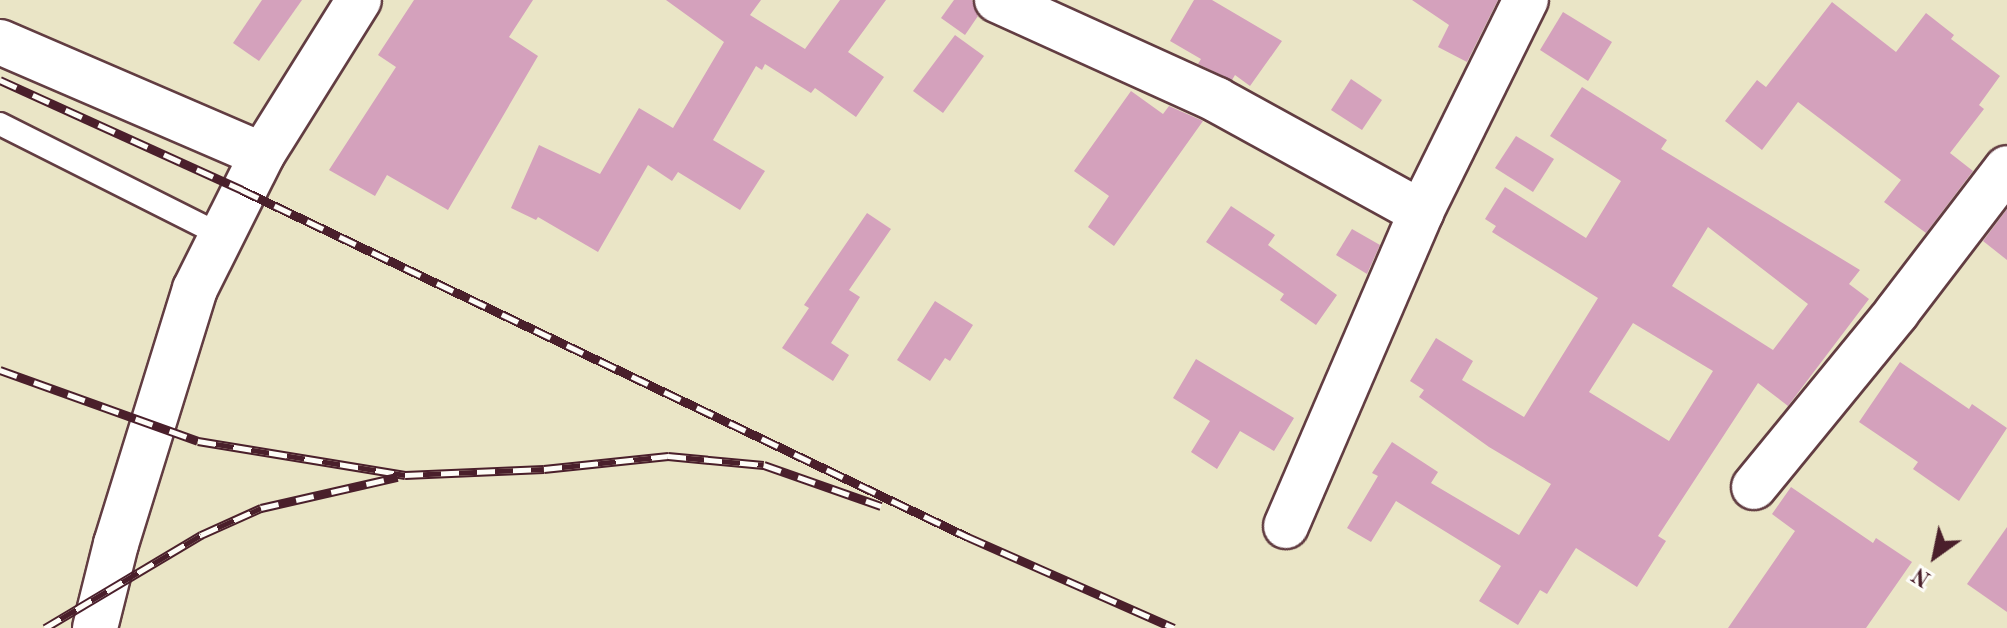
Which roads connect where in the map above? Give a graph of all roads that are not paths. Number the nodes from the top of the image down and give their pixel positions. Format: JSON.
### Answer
{"nodes":[{"id":1,"x":359,"y":0,"type":"edge"},
{"id":2,"x":997,"y":0,"type":"edge"},
{"id":3,"x":1526,"y":0,"type":"edge"},
{"id":4,"x":1061,"y":12,"type":"edge"},
{"id":5,"x":0,"y":42,"type":"edge"},
{"id":6,"x":0,"y":124,"type":"edge"},
{"id":7,"x":262,"y":155,"type":"junction"},
{"id":8,"x":2007,"y":168,"type":"edge"},
{"id":9,"x":1421,"y":212,"type":"junction"},
{"id":10,"x":219,"y":234,"type":"junction"},
{"id":11,"x":1754,"y":487,"type":"dead end"},
{"id":12,"x":1286,"y":526,"type":"dead end"},
{"id":13,"x":95,"y":628,"type":"edge"}],
"edges":[{"from":1,"to":7,"type":"street"},
{"from":2,"to":4,"type":"street"},
{"from":3,"to":9,"type":"street"},
{"from":4,"to":9,"type":"street"},
{"from":5,"to":7,"type":"street"},
{"from":6,"to":10,"type":"lane"},
{"from":7,"to":10,"type":"street"},
{"from":8,"to":11,"type":"street"},
{"from":9,"to":12,"type":"street"},
{"from":10,"to":13,"type":"street"}]}
